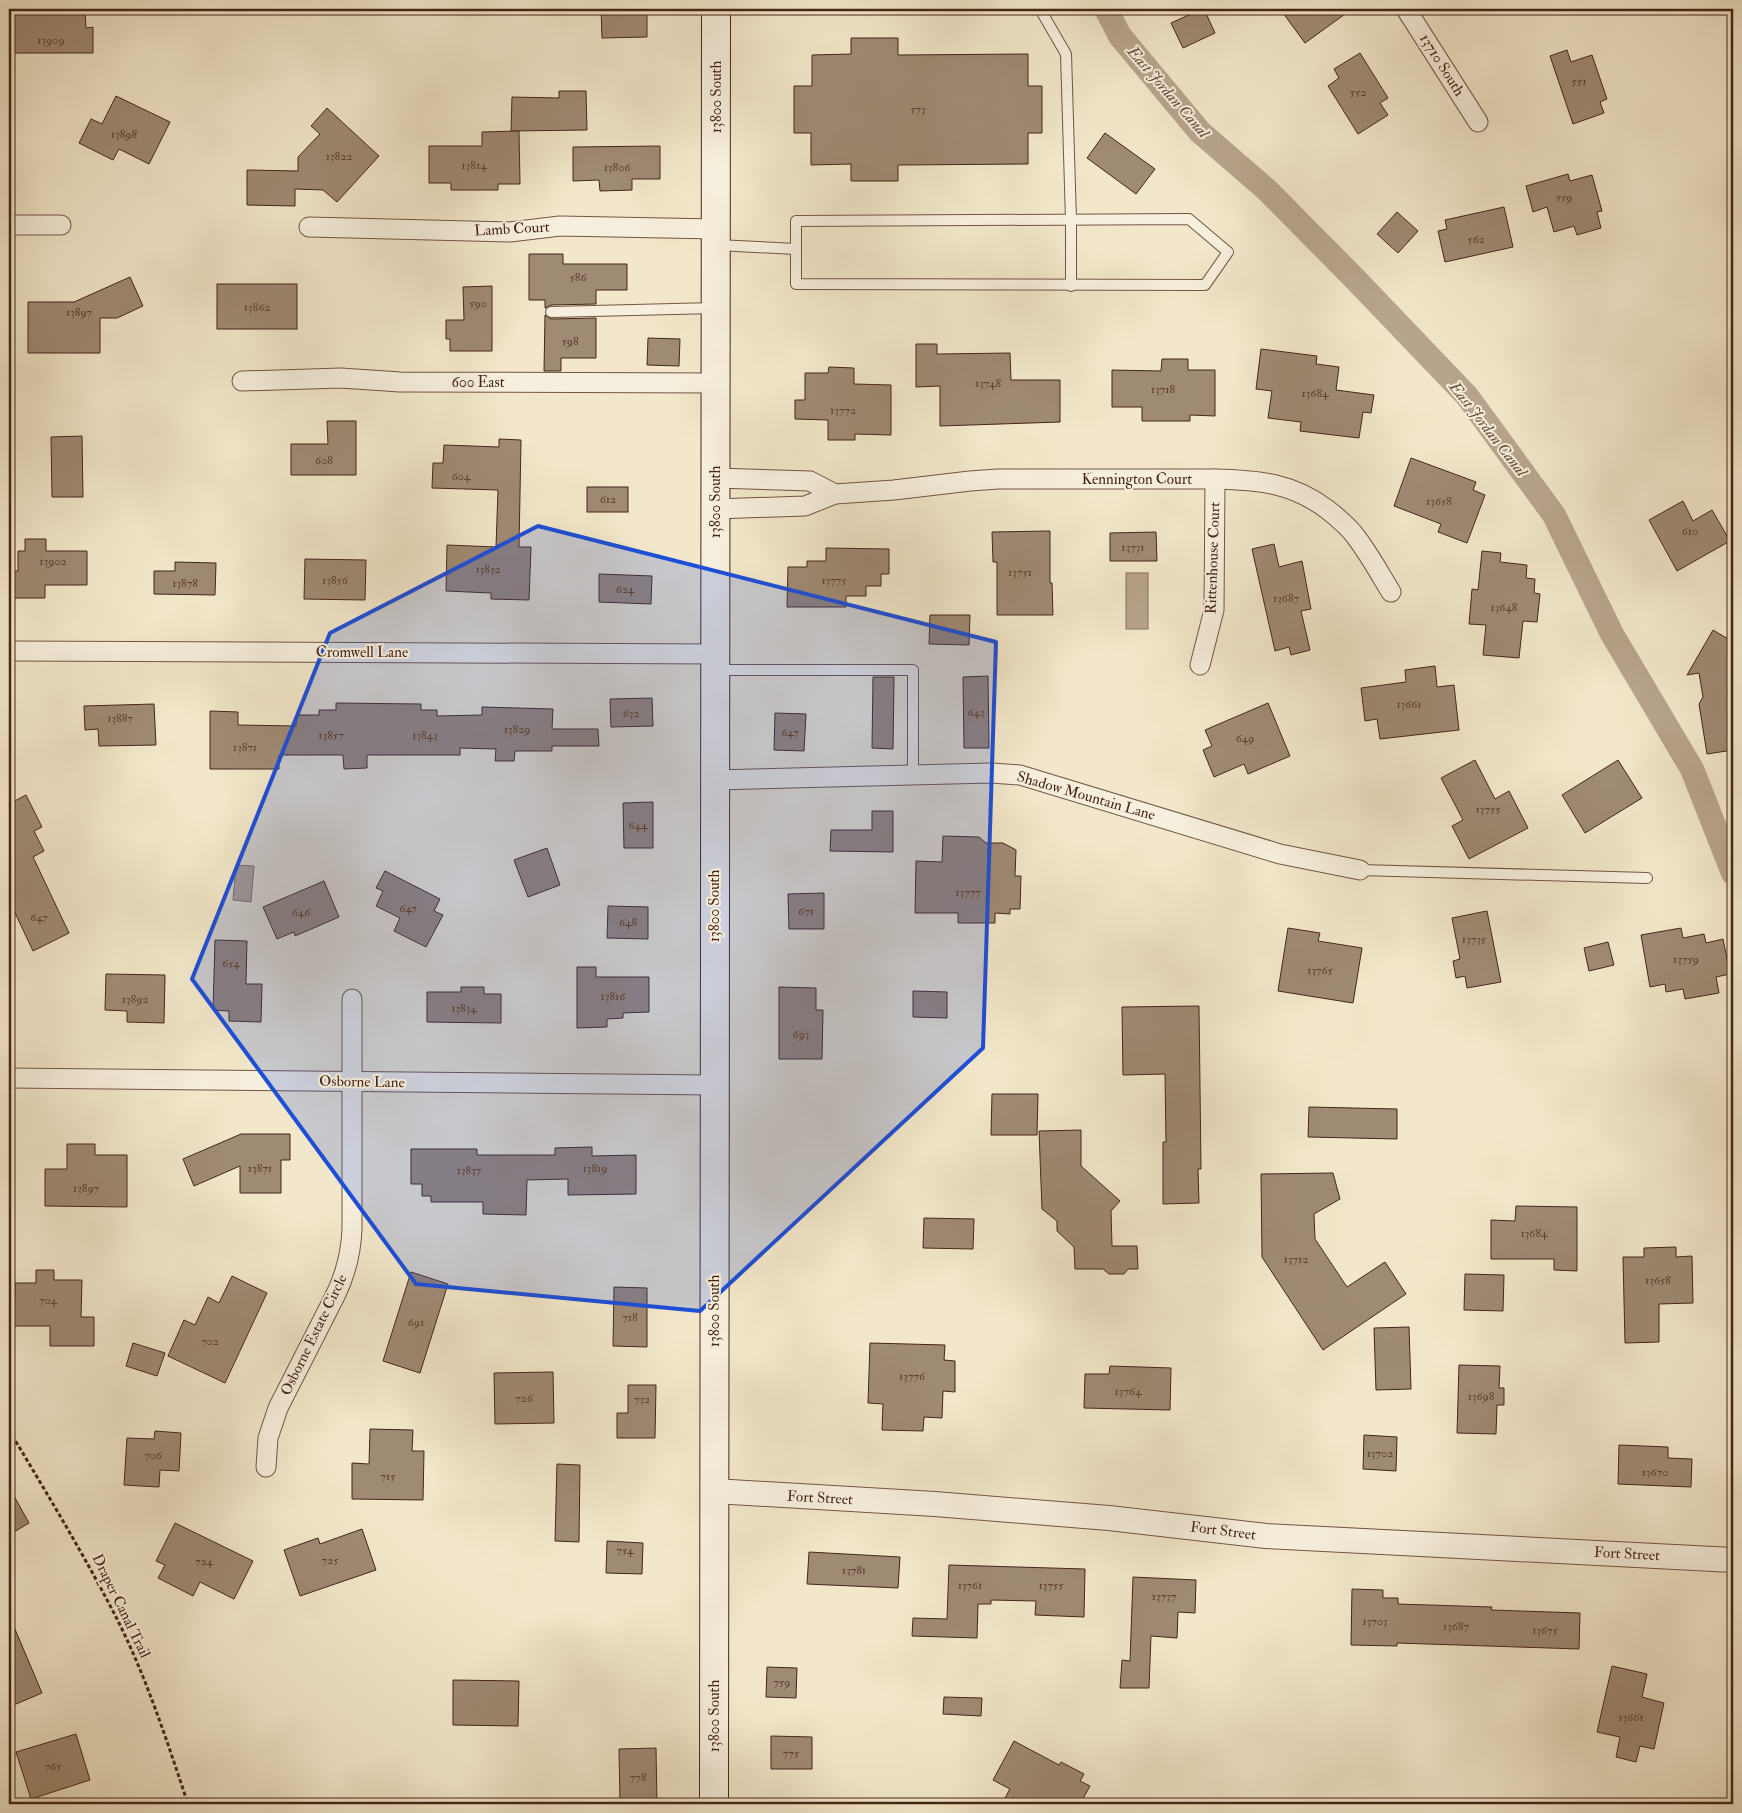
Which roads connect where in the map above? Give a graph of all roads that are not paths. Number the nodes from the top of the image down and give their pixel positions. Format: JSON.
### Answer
{"nodes":[{"id":1,"x":716,"y":9,"type":"edge"},
{"id":2,"x":1040,"y":9,"type":"edge"},
{"id":3,"x":1406,"y":9,"type":"edge"},
{"id":4,"x":1478,"y":122,"type":"dead end"},
{"id":5,"x":1071,"y":220,"type":"junction"},
{"id":6,"x":9,"y":225,"type":"edge"},
{"id":7,"x":61,"y":225,"type":"dead end"},
{"id":8,"x":309,"y":228,"type":"dead end"},
{"id":9,"x":716,"y":237,"type":"junction"},
{"id":10,"x":796,"y":250,"type":"junction"},
{"id":11,"x":1071,"y":286,"type":"junction"},
{"id":12,"x":716,"y":308,"type":"junction"},
{"id":13,"x":551,"y":312,"type":"dead end"},
{"id":14,"x":242,"y":381,"type":"dead end"},
{"id":15,"x":715,"y":383,"type":"junction"},
{"id":16,"x":715,"y":478,"type":"junction"},
{"id":17,"x":1216,"y":479,"type":"junction"},
{"id":18,"x":835,"y":494,"type":"junction"},
{"id":19,"x":715,"y":509,"type":"junction"},
{"id":20,"x":1391,"y":592,"type":"dead end"},
{"id":21,"x":9,"y":651,"type":"edge"},
{"id":22,"x":715,"y":662,"type":"junction"},
{"id":23,"x":1200,"y":665,"type":"dead end"},
{"id":24,"x":913,"y":775,"type":"junction"},
{"id":25,"x":715,"y":780,"type":"junction"},
{"id":26,"x":1360,"y":870,"type":"joint"},
{"id":27,"x":1647,"y":878,"type":"dead end"},
{"id":28,"x":352,"y":999,"type":"dead end"},
{"id":29,"x":9,"y":1078,"type":"edge"},
{"id":30,"x":351,"y":1082,"type":"junction"},
{"id":31,"x":714,"y":1086,"type":"junction"},
{"id":32,"x":266,"y":1467,"type":"dead end"},
{"id":33,"x":714,"y":1491,"type":"junction"},
{"id":34,"x":1733,"y":1560,"type":"edge"},
{"id":35,"x":714,"y":1804,"type":"edge"}],
"edges":[{"from":1,"to":9,"type":"main road","name":"13800 South"},
{"from":2,"to":5,"type":"lane"},
{"from":3,"to":4,"type":"street","name":"13710 South"},
{"from":5,"to":10,"type":"lane"},
{"from":5,"to":11,"type":"lane"},
{"from":5,"to":11,"type":"lane"},
{"from":6,"to":7,"type":"street"},
{"from":8,"to":9,"type":"street","name":"Lamb Court"},
{"from":9,"to":10,"type":"lane"},
{"from":9,"to":12,"type":"main road","name":"13800 South"},
{"from":10,"to":11,"type":"lane"},
{"from":12,"to":13,"type":"lane"},
{"from":12,"to":15,"type":"main road","name":"13800 South"},
{"from":14,"to":15,"type":"street","name":"600 East"},
{"from":15,"to":16,"type":"main road","name":"13800 South"},
{"from":16,"to":18,"type":"street"},
{"from":16,"to":19,"type":"main road","name":"13800 South"},
{"from":17,"to":18,"type":"street","name":"Kennington Court"},
{"from":17,"to":20,"type":"street","name":"Kennington Court"},
{"from":17,"to":23,"type":"street","name":"Rittenhouse Court"},
{"from":18,"to":19,"type":"street","name":"Kennington Court"},
{"from":19,"to":22,"type":"main road","name":"13800 South"},
{"from":21,"to":22,"type":"street","name":"Cromwell Lane"},
{"from":22,"to":24,"type":"lane"},
{"from":22,"to":25,"type":"main road","name":"13800 South"},
{"from":24,"to":25,"type":"street","name":"Shadow Mountain Lane"},
{"from":24,"to":26,"type":"street","name":"Shadow Mountain Lane"},
{"from":25,"to":31,"type":"main road","name":"13800 South"},
{"from":26,"to":27,"type":"lane"},
{"from":28,"to":30,"type":"street","name":"Osborne Estate Circle"},
{"from":29,"to":30,"type":"street","name":"Osborne Lane"},
{"from":30,"to":31,"type":"street","name":"Osborne Lane"},
{"from":30,"to":32,"type":"street","name":"Osborne Estate Circle"},
{"from":31,"to":33,"type":"main road","name":"13800 South"},
{"from":33,"to":34,"type":"street","name":"Fort Street"},
{"from":33,"to":35,"type":"main road","name":"13800 South"}]}
